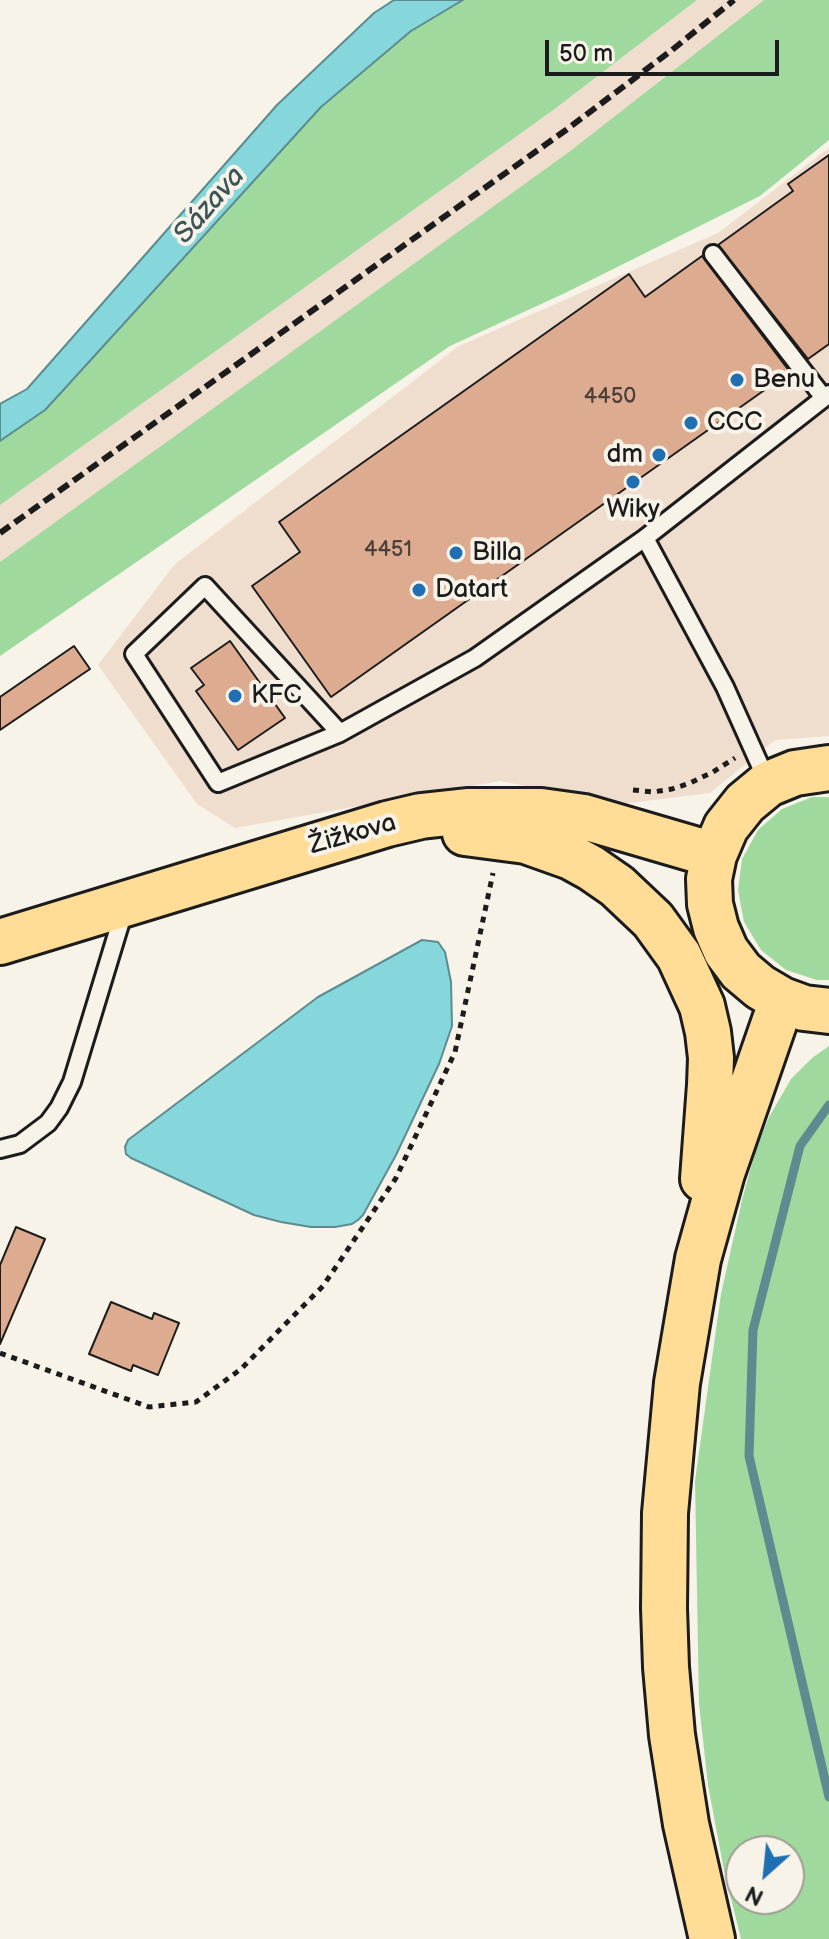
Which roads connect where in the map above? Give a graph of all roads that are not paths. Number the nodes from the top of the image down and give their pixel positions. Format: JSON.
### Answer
{"nodes":[{"id":1,"x":713,"y":254,"type":"dead end"},
{"id":2,"x":826,"y":396,"type":"edge"},
{"id":3,"x":645,"y":538,"type":"junction"},
{"id":4,"x":340,"y":733,"type":"junction"},
{"id":5,"x":829,"y":768,"type":"edge"},
{"id":6,"x":768,"y":784,"type":"junction"},
{"id":7,"x":387,"y":824,"type":"junction"},
{"id":8,"x":714,"y":855,"type":"junction"},
{"id":9,"x":126,"y":903,"type":"junction"},
{"id":10,"x":0,"y":942,"type":"edge"},
{"id":11,"x":782,"y":1000,"type":"junction"},
{"id":12,"x":829,"y":1011,"type":"edge"},
{"id":13,"x":0,"y":1149,"type":"edge"},
{"id":14,"x":698,"y":1259,"type":"junction"},
{"id":15,"x":712,"y":1939,"type":"edge"}],
"edges":[{"from":1,"to":2,"type":"lane"},
{"from":2,"to":3,"type":"lane"},
{"from":3,"to":4,"type":"lane"},
{"from":3,"to":6,"type":"lane"},
{"from":4,"to":4,"type":"lane"},
{"from":5,"to":6,"type":"main road"},
{"from":6,"to":8,"type":"main road"},
{"from":7,"to":8,"type":"main road","name":"Žižkova"},
{"from":7,"to":9,"type":"main road","name":"Žižkova"},
{"from":7,"to":14,"type":"main road"},
{"from":8,"to":11,"type":"main road"},
{"from":9,"to":10,"type":"main road","name":"Žižkova"},
{"from":9,"to":13,"type":"lane"},
{"from":11,"to":12,"type":"main road"},
{"from":11,"to":14,"type":"main road"},
{"from":14,"to":15,"type":"main road"}]}
